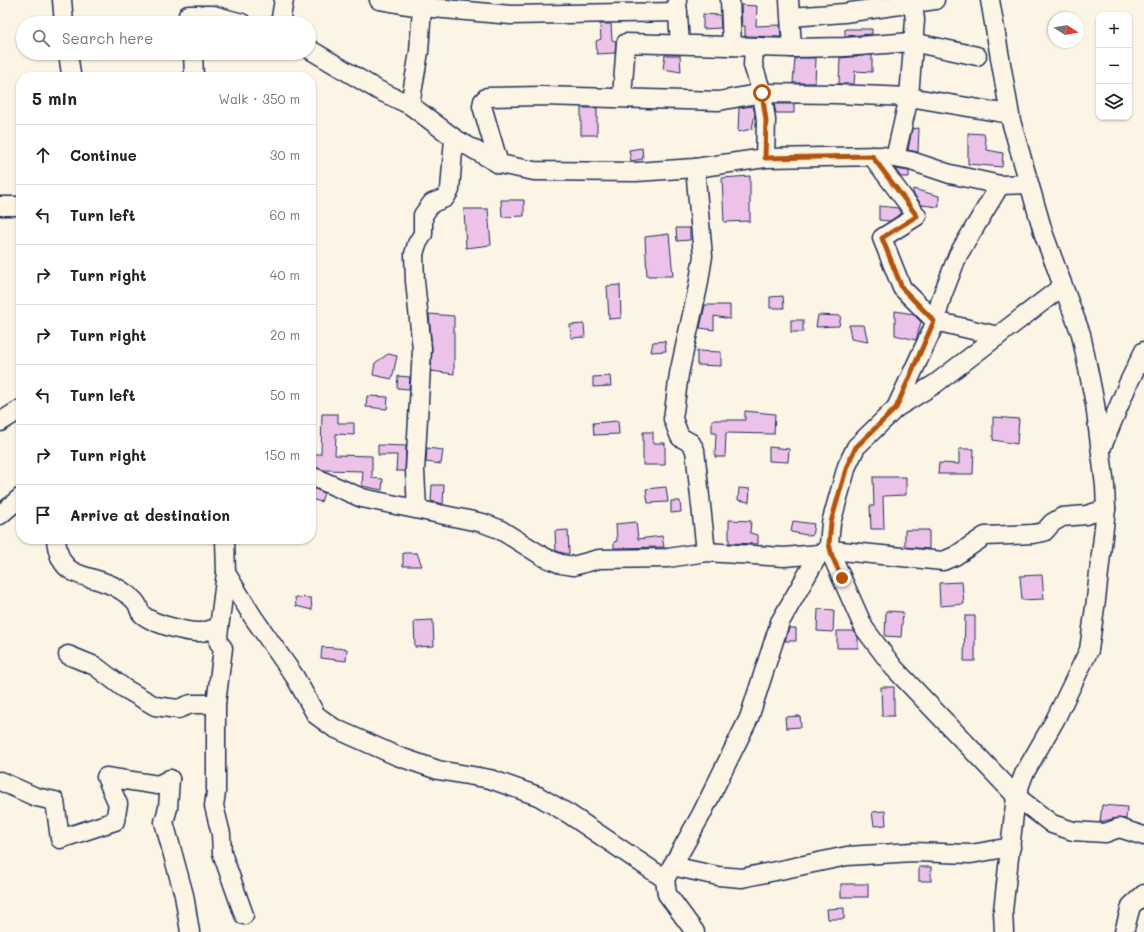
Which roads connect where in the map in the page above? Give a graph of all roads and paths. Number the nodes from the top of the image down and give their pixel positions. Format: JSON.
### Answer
{"nodes":[{"id":1,"x":62,"y":0,"type":"edge"},
{"id":2,"x":284,"y":0,"type":"edge"},
{"id":3,"x":379,"y":0,"type":"edge"},
{"id":4,"x":730,"y":0,"type":"edge"},
{"id":5,"x":935,"y":0,"type":"edge"},
{"id":6,"x":990,"y":0,"type":"edge"},
{"id":7,"x":402,"y":2,"type":"edge"},
{"id":8,"x":913,"y":4,"type":"junction"},
{"id":9,"x":455,"y":5,"type":"edge"},
{"id":10,"x":677,"y":6,"type":"edge"},
{"id":11,"x":422,"y":7,"type":"junction"},
{"id":12,"x":512,"y":8,"type":"edge"},
{"id":13,"x":790,"y":8,"type":"edge"},
{"id":14,"x":188,"y":13,"type":"edge"},
{"id":15,"x":63,"y":16,"type":"edge"},
{"id":16,"x":219,"y":16,"type":"edge"},
{"id":17,"x":281,"y":16,"type":"edge"},
{"id":18,"x":912,"y":42,"type":"junction"},
{"id":19,"x":680,"y":44,"type":"junction"},
{"id":20,"x":732,"y":46,"type":"junction"},
{"id":21,"x":754,"y":47,"type":"junction"},
{"id":22,"x":792,"y":48,"type":"junction"},
{"id":23,"x":316,"y":53,"type":"edge"},
{"id":24,"x":978,"y":56,"type":"dead end"},
{"id":25,"x":69,"y":60,"type":"edge"},
{"id":26,"x":193,"y":60,"type":"edge"},
{"id":27,"x":71,"y":72,"type":"edge"},
{"id":28,"x":194,"y":72,"type":"edge"},
{"id":29,"x":762,"y":93,"type":"junction"},
{"id":30,"x":622,"y":97,"type":"junction"},
{"id":31,"x":909,"y":97,"type":"junction"},
{"id":32,"x":410,"y":105,"type":"junction"},
{"id":33,"x":1009,"y":114,"type":"junction"},
{"id":34,"x":454,"y":138,"type":"junction"},
{"id":35,"x":872,"y":156,"type":"junction"},
{"id":36,"x":765,"y":158,"type":"junction"},
{"id":37,"x":895,"y":158,"type":"junction"},
{"id":38,"x":499,"y":164,"type":"junction"},
{"id":39,"x":696,"y":168,"type":"junction"},
{"id":40,"x":1029,"y":184,"type":"junction"},
{"id":41,"x":1000,"y":185,"type":"junction"},
{"id":42,"x":0,"y":206,"type":"edge"},
{"id":43,"x":16,"y":206,"type":"edge"},
{"id":44,"x":1063,"y":286,"type":"junction"},
{"id":45,"x":934,"y":321,"type":"junction"},
{"id":46,"x":998,"y":336,"type":"junction"},
{"id":47,"x":1144,"y":351,"type":"edge"},
{"id":48,"x":896,"y":408,"type":"junction"},
{"id":49,"x":16,"y":412,"type":"edge"},
{"id":50,"x":0,"y":422,"type":"edge"},
{"id":51,"x":1101,"y":450,"type":"junction"},
{"id":52,"x":316,"y":478,"type":"edge"},
{"id":53,"x":16,"y":501,"type":"edge"},
{"id":54,"x":417,"y":509,"type":"junction"},
{"id":55,"x":1106,"y":509,"type":"junction"},
{"id":56,"x":0,"y":515,"type":"edge"},
{"id":57,"x":57,"y":544,"type":"edge"},
{"id":58,"x":225,"y":544,"type":"edge"},
{"id":59,"x":706,"y":552,"type":"junction"},
{"id":60,"x":825,"y":552,"type":"junction"},
{"id":61,"x":226,"y":573,"type":"junction"},
{"id":62,"x":219,"y":627,"type":"junction"},
{"id":63,"x":68,"y":656,"type":"dead end"},
{"id":64,"x":216,"y":704,"type":"junction"},
{"id":65,"x":0,"y":781,"type":"edge"},
{"id":66,"x":1016,"y":796,"type":"junction"},
{"id":67,"x":1144,"y":836,"type":"edge"},
{"id":68,"x":1011,"y":847,"type":"junction"},
{"id":69,"x":668,"y":872,"type":"junction"},
{"id":70,"x":1144,"y":894,"type":"edge"},
{"id":71,"x":244,"y":915,"type":"dead end"},
{"id":72,"x":190,"y":932,"type":"edge"},
{"id":73,"x":695,"y":932,"type":"edge"},
{"id":74,"x":1004,"y":932,"type":"edge"},
{"id":75,"x":1124,"y":932,"type":"edge"}],
"edges":[{"from":1,"to":15,"type":"street"},
{"from":2,"to":17,"type":"street"},
{"from":3,"to":7,"type":"street"},
{"from":4,"to":20,"type":"street"},
{"from":5,"to":8,"type":"street"},
{"from":6,"to":33,"type":"street"},
{"from":7,"to":11,"type":"street"},
{"from":8,"to":13,"type":"street"},
{"from":8,"to":18,"type":"street"},
{"from":9,"to":11,"type":"street"},
{"from":9,"to":12,"type":"street"},
{"from":10,"to":12,"type":"street"},
{"from":10,"to":19,"type":"street"},
{"from":11,"to":32,"type":"street"},
{"from":13,"to":22,"type":"street"},
{"from":14,"to":16,"type":"street"},
{"from":18,"to":22,"type":"street"},
{"from":18,"to":24,"type":"street"},
{"from":18,"to":31,"type":"street"},
{"from":19,"to":20,"type":"street"},
{"from":19,"to":30,"type":"street"},
{"from":20,"to":21,"type":"street"},
{"from":21,"to":22,"type":"street"},
{"from":21,"to":29,"type":"street"},
{"from":23,"to":32,"type":"street"},
{"from":25,"to":27,"type":"street"},
{"from":26,"to":28,"type":"street"},
{"from":29,"to":30,"type":"street"},
{"from":29,"to":31,"type":"street"},
{"from":29,"to":36,"type":"street"},
{"from":30,"to":38,"type":"street"},
{"from":31,"to":33,"type":"street"},
{"from":31,"to":37,"type":"street"},
{"from":32,"to":34,"type":"street"},
{"from":33,"to":40,"type":"street"},
{"from":34,"to":38,"type":"street"},
{"from":34,"to":54,"type":"street"},
{"from":35,"to":36,"type":"street"},
{"from":35,"to":37,"type":"street"},
{"from":35,"to":45,"type":"street"},
{"from":36,"to":39,"type":"street"},
{"from":37,"to":41,"type":"street"},
{"from":38,"to":39,"type":"street"},
{"from":39,"to":59,"type":"street"},
{"from":40,"to":41,"type":"street"},
{"from":40,"to":44,"type":"street"},
{"from":41,"to":45,"type":"street"},
{"from":42,"to":43,"type":"street"},
{"from":44,"to":46,"type":"street"},
{"from":44,"to":51,"type":"street"},
{"from":45,"to":46,"type":"street"},
{"from":45,"to":48,"type":"street"},
{"from":46,"to":48,"type":"street"},
{"from":47,"to":51,"type":"street"},
{"from":48,"to":60,"type":"street"},
{"from":49,"to":50,"type":"street"},
{"from":51,"to":55,"type":"street"},
{"from":52,"to":54,"type":"street"},
{"from":53,"to":56,"type":"street"},
{"from":54,"to":59,"type":"street"},
{"from":55,"to":60,"type":"street"},
{"from":55,"to":66,"type":"street"},
{"from":57,"to":62,"type":"street"},
{"from":58,"to":61,"type":"street"},
{"from":59,"to":60,"type":"street"},
{"from":60,"to":66,"type":"street"},
{"from":60,"to":69,"type":"street"},
{"from":61,"to":62,"type":"street"},
{"from":61,"to":69,"type":"street"},
{"from":62,"to":64,"type":"street"},
{"from":63,"to":64,"type":"street"},
{"from":64,"to":71,"type":"street"},
{"from":65,"to":72,"type":"street"},
{"from":66,"to":67,"type":"street"},
{"from":66,"to":68,"type":"street"},
{"from":68,"to":69,"type":"street"},
{"from":68,"to":74,"type":"street"},
{"from":69,"to":73,"type":"street"},
{"from":70,"to":75,"type":"street"}]}
